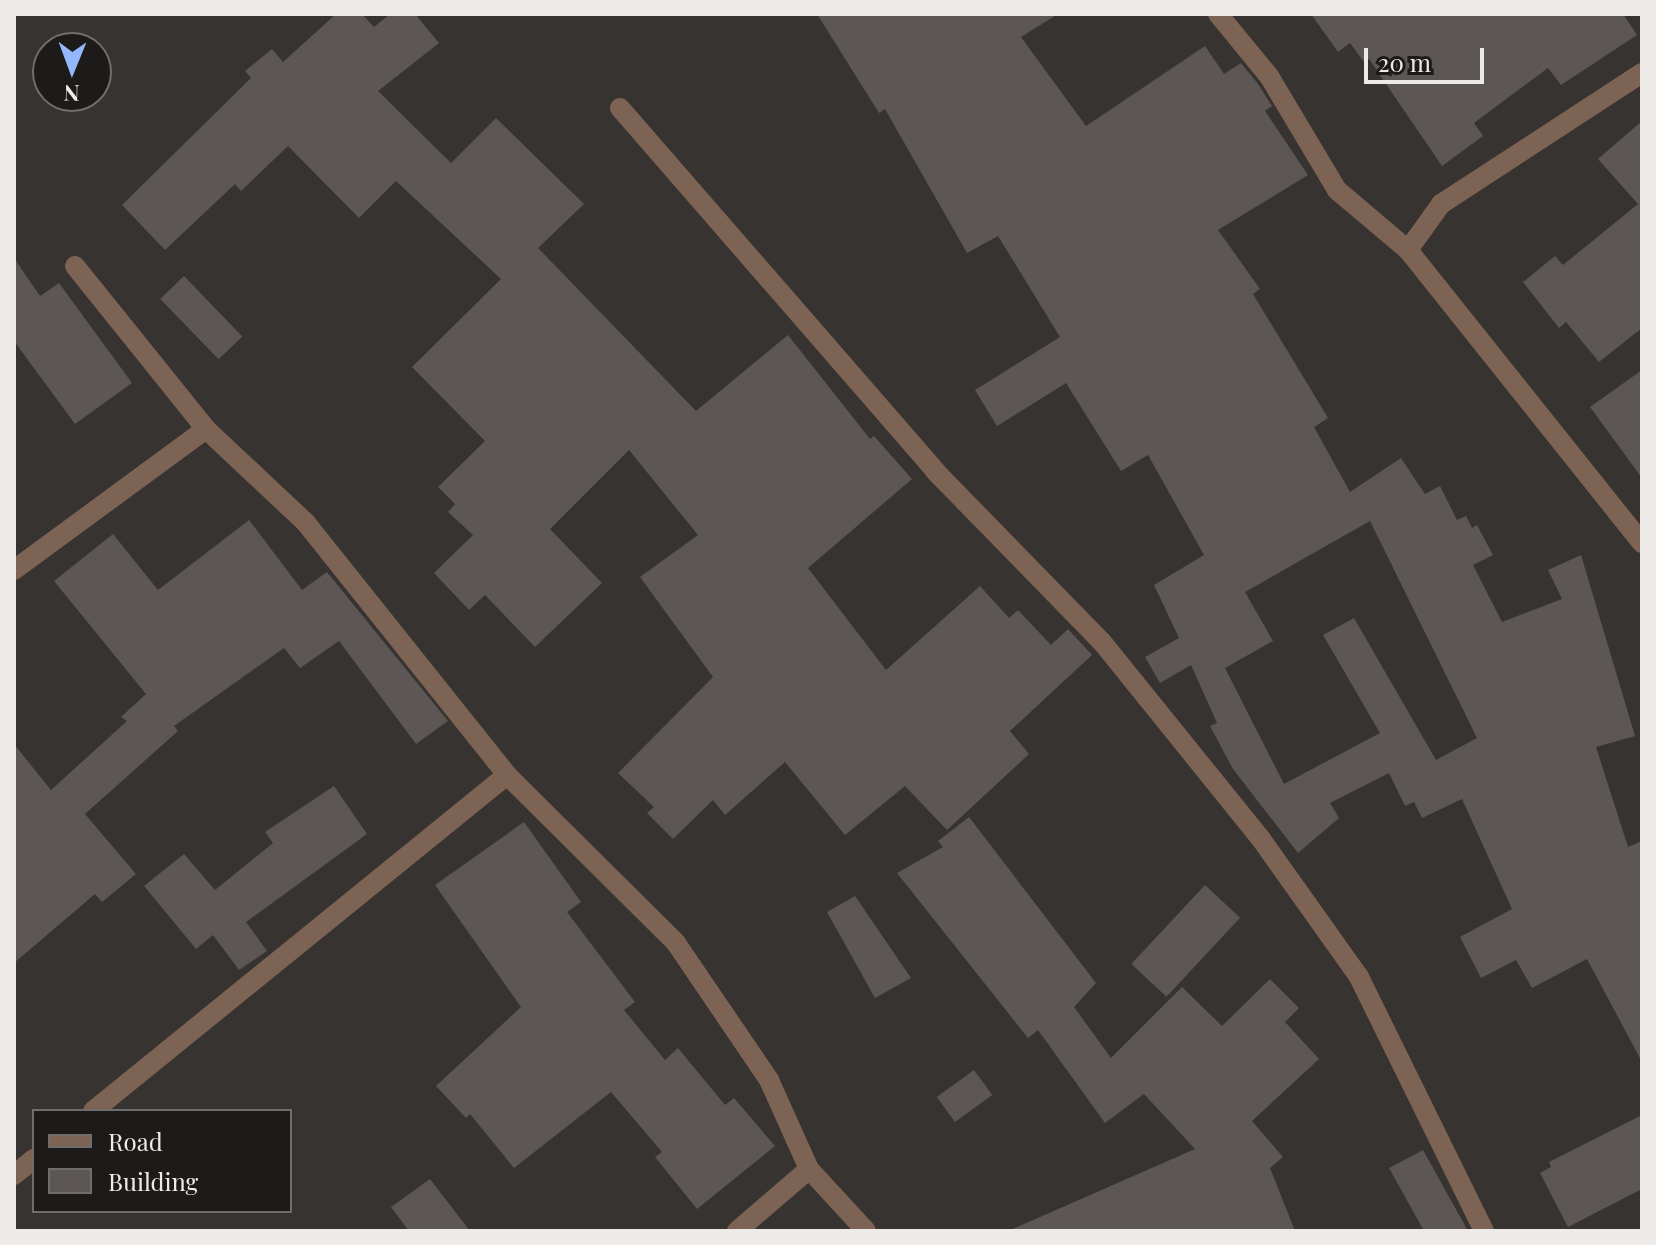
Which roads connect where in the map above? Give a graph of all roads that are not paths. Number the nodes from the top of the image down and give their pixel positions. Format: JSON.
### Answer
{"nodes":[{"id":1,"x":1218,"y":14,"type":"edge"},
{"id":2,"x":1642,"y":73,"type":"edge"},
{"id":3,"x":620,"y":108,"type":"dead end"},
{"id":4,"x":1408,"y":250,"type":"junction"},
{"id":5,"x":75,"y":266,"type":"dead end"},
{"id":6,"x":206,"y":429,"type":"junction"},
{"id":7,"x":1642,"y":543,"type":"edge"},
{"id":8,"x":14,"y":570,"type":"edge"},
{"id":9,"x":507,"y":775,"type":"junction"},
{"id":10,"x":95,"y":1109,"type":"edge"},
{"id":11,"x":32,"y":1161,"type":"edge"},
{"id":12,"x":809,"y":1169,"type":"junction"},
{"id":13,"x":14,"y":1175,"type":"edge"},
{"id":14,"x":737,"y":1231,"type":"edge"},
{"id":15,"x":866,"y":1231,"type":"edge"},
{"id":16,"x":1484,"y":1231,"type":"edge"}],
"edges":[{"from":1,"to":4,"type":"street"},
{"from":2,"to":4,"type":"street"},
{"from":3,"to":16,"type":"street"},
{"from":4,"to":7,"type":"street"},
{"from":5,"to":6,"type":"street"},
{"from":6,"to":8,"type":"street"},
{"from":6,"to":9,"type":"street"},
{"from":9,"to":10,"type":"street"},
{"from":9,"to":12,"type":"street"},
{"from":11,"to":13,"type":"street"},
{"from":12,"to":14,"type":"street"},
{"from":12,"to":15,"type":"street"}]}
